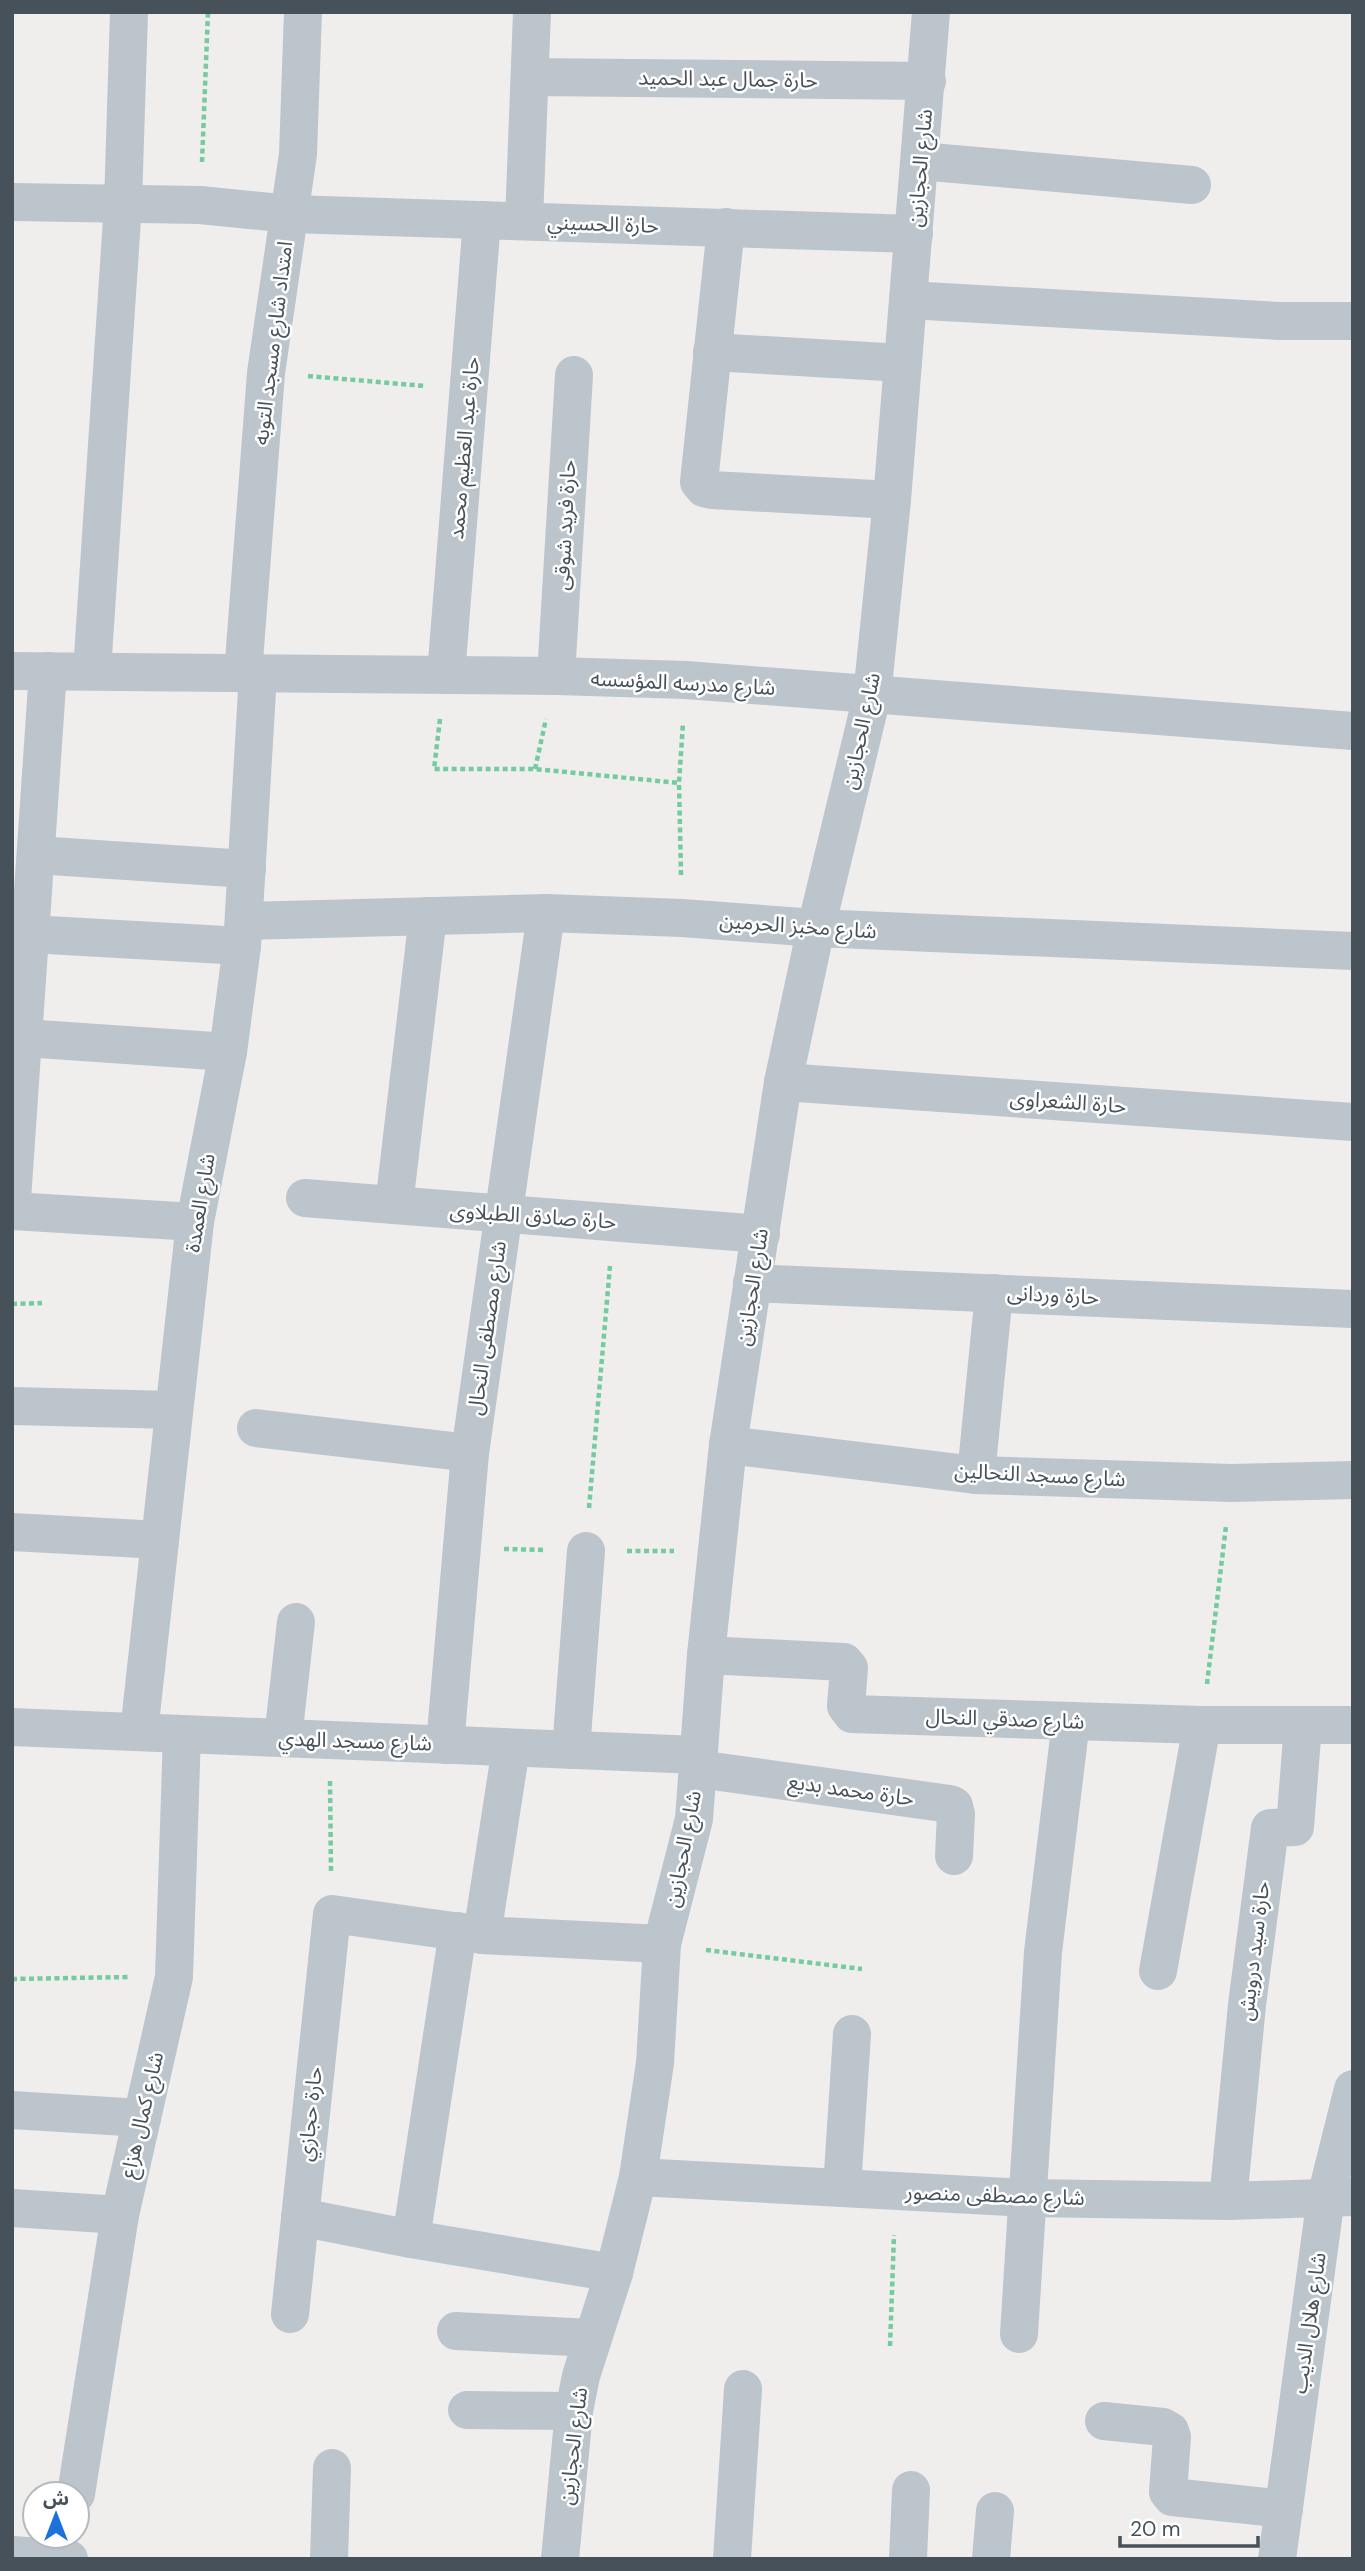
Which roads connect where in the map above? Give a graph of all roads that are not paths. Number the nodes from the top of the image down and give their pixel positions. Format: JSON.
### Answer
{"nodes":[{"id":1,"x":129,"y":12,"type":"edge"},
{"id":2,"x":303,"y":12,"type":"edge"},
{"id":3,"x":532,"y":12,"type":"edge"},
{"id":4,"x":931,"y":12,"type":"edge"},
{"id":5,"x":530,"y":77,"type":"junction"},
{"id":6,"x":927,"y":81,"type":"junction"},
{"id":7,"x":920,"y":161,"type":"junction"},
{"id":8,"x":1192,"y":185,"type":"dead end"},
{"id":9,"x":12,"y":202,"type":"edge"},
{"id":10,"x":123,"y":204,"type":"junction"},
{"id":11,"x":291,"y":214,"type":"junction"},
{"id":12,"x":482,"y":220,"type":"junction"},
{"id":13,"x":524,"y":221,"type":"junction"},
{"id":14,"x":726,"y":228,"type":"junction"},
{"id":15,"x":914,"y":234,"type":"junction"},
{"id":16,"x":908,"y":300,"type":"junction"},
{"id":17,"x":1353,"y":321,"type":"edge"},
{"id":18,"x":712,"y":352,"type":"junction"},
{"id":19,"x":903,"y":363,"type":"junction"},
{"id":20,"x":574,"y":375,"type":"dead end"},
{"id":21,"x":892,"y":500,"type":"junction"},
{"id":22,"x":30,"y":671,"type":"edge"},
{"id":23,"x":92,"y":671,"type":"junction"},
{"id":24,"x":251,"y":674,"type":"junction"},
{"id":25,"x":446,"y":675,"type":"junction"},
{"id":26,"x":556,"y":676,"type":"junction"},
{"id":27,"x":872,"y":696,"type":"junction"},
{"id":28,"x":1353,"y":731,"type":"edge"},
{"id":29,"x":36,"y":855,"type":"junction"},
{"id":30,"x":247,"y":869,"type":"junction"},
{"id":31,"x":546,"y":913,"type":"junction"},
{"id":32,"x":428,"y":916,"type":"junction"},
{"id":33,"x":816,"y":928,"type":"junction"},
{"id":34,"x":30,"y":934,"type":"junction"},
{"id":35,"x":243,"y":934,"type":"junction"},
{"id":36,"x":1353,"y":951,"type":"edge"},
{"id":37,"x":23,"y":1038,"type":"junction"},
{"id":38,"x":228,"y":1052,"type":"junction"},
{"id":39,"x":783,"y":1082,"type":"junction"},
{"id":40,"x":1353,"y":1122,"type":"edge"},
{"id":41,"x":305,"y":1198,"type":"dead end"},
{"id":42,"x":12,"y":1199,"type":"edge"},
{"id":43,"x":394,"y":1205,"type":"junction"},
{"id":44,"x":12,"y":1211,"type":"edge"},
{"id":45,"x":504,"y":1214,"type":"junction"},
{"id":46,"x":195,"y":1222,"type":"junction"},
{"id":47,"x":761,"y":1234,"type":"junction"},
{"id":48,"x":752,"y":1283,"type":"junction"},
{"id":49,"x":994,"y":1293,"type":"junction"},
{"id":50,"x":1353,"y":1309,"type":"edge"},
{"id":51,"x":12,"y":1406,"type":"edge"},
{"id":52,"x":174,"y":1410,"type":"junction"},
{"id":53,"x":256,"y":1428,"type":"dead end"},
{"id":54,"x":728,"y":1445,"type":"junction"},
{"id":55,"x":470,"y":1453,"type":"junction"},
{"id":56,"x":976,"y":1475,"type":"junction"},
{"id":57,"x":1353,"y":1480,"type":"edge"},
{"id":58,"x":12,"y":1532,"type":"edge"},
{"id":59,"x":160,"y":1540,"type":"junction"},
{"id":60,"x":586,"y":1551,"type":"road end"},
{"id":61,"x":296,"y":1622,"type":"dead end"},
{"id":62,"x":706,"y":1655,"type":"junction"},
{"id":63,"x":1071,"y":1721,"type":"junction"},
{"id":64,"x":1202,"y":1725,"type":"junction"},
{"id":65,"x":1303,"y":1725,"type":"junction"},
{"id":66,"x":1353,"y":1725,"type":"edge"},
{"id":67,"x":12,"y":1727,"type":"edge"},
{"id":68,"x":139,"y":1732,"type":"junction"},
{"id":69,"x":182,"y":1734,"type":"junction"},
{"id":70,"x":283,"y":1738,"type":"junction"},
{"id":71,"x":445,"y":1745,"type":"junction"},
{"id":72,"x":511,"y":1748,"type":"junction"},
{"id":73,"x":571,"y":1750,"type":"junction"},
{"id":74,"x":698,"y":1762,"type":"junction"},
{"id":75,"x":954,"y":1856,"type":"dead end"},
{"id":76,"x":470,"y":1933,"type":"junction"},
{"id":77,"x":662,"y":1944,"type":"junction"},
{"id":78,"x":1158,"y":1971,"type":"dead end"},
{"id":79,"x":852,"y":2034,"type":"dead end"},
{"id":80,"x":1353,"y":2089,"type":"edge"},
{"id":81,"x":12,"y":2110,"type":"edge"},
{"id":82,"x":142,"y":2118,"type":"junction"},
{"id":83,"x":638,"y":2177,"type":"junction"},
{"id":84,"x":842,"y":2188,"type":"junction"},
{"id":85,"x":1340,"y":2197,"type":"edge"},
{"id":86,"x":1029,"y":2198,"type":"junction"},
{"id":87,"x":1228,"y":2201,"type":"junction"},
{"id":88,"x":12,"y":2208,"type":"edge"},
{"id":89,"x":120,"y":2216,"type":"junction"},
{"id":90,"x":300,"y":2217,"type":"junction"},
{"id":91,"x":411,"y":2239,"type":"junction"},
{"id":92,"x":614,"y":2273,"type":"junction"},
{"id":93,"x":290,"y":2314,"type":"dead end"},
{"id":94,"x":456,"y":2331,"type":"dead end"},
{"id":95,"x":1019,"y":2334,"type":"dead end"},
{"id":96,"x":592,"y":2338,"type":"junction"},
{"id":97,"x":743,"y":2389,"type":"dead end"},
{"id":98,"x":467,"y":2410,"type":"dead end"},
{"id":99,"x":574,"y":2411,"type":"junction"},
{"id":100,"x":1104,"y":2421,"type":"dead end"},
{"id":101,"x":332,"y":2468,"type":"dead end"},
{"id":102,"x":78,"y":2480,"type":"edge"},
{"id":103,"x":911,"y":2490,"type":"dead end"},
{"id":104,"x":1284,"y":2509,"type":"junction"},
{"id":105,"x":995,"y":2511,"type":"dead end"},
{"id":106,"x":12,"y":2555,"type":"edge"},
{"id":107,"x":69,"y":2559,"type":"edge"},
{"id":108,"x":329,"y":2559,"type":"edge"},
{"id":109,"x":561,"y":2559,"type":"edge"},
{"id":110,"x":732,"y":2559,"type":"edge"},
{"id":111,"x":908,"y":2559,"type":"edge"},
{"id":112,"x":991,"y":2559,"type":"edge"},
{"id":113,"x":1277,"y":2559,"type":"edge"}],
"edges":[{"from":1,"to":10,"type":"street"},
{"from":2,"to":11,"type":"street","name":"امتداد شارع مسجد التوبه"},
{"from":3,"to":5,"type":"street"},
{"from":4,"to":6,"type":"street","name":"شارع الحجازين"},
{"from":5,"to":6,"type":"street","name":"حارة جمال عبد الحميد"},
{"from":5,"to":13,"type":"street"},
{"from":6,"to":7,"type":"street","name":"شارع الحجازين"},
{"from":7,"to":8,"type":"street"},
{"from":7,"to":15,"type":"street","name":"شارع الحجازين"},
{"from":9,"to":10,"type":"street","name":"حارة الحسيني"},
{"from":10,"to":11,"type":"street","name":"حارة الحسيني"},
{"from":10,"to":23,"type":"street"},
{"from":11,"to":12,"type":"street","name":"حارة الحسيني"},
{"from":11,"to":24,"type":"street","name":"امتداد شارع مسجد التوبه"},
{"from":12,"to":13,"type":"street","name":"حارة الحسيني"},
{"from":12,"to":25,"type":"street","name":"حارة عبد العظيم محمد"},
{"from":13,"to":14,"type":"street","name":"حارة الحسيني"},
{"from":14,"to":15,"type":"street","name":"حارة الحسيني"},
{"from":14,"to":18,"type":"street"},
{"from":15,"to":16,"type":"street","name":"شارع الحجازين"},
{"from":16,"to":17,"type":"street"},
{"from":16,"to":19,"type":"street","name":"شارع الحجازين"},
{"from":18,"to":19,"type":"street"},
{"from":18,"to":21,"type":"street"},
{"from":19,"to":21,"type":"street","name":"شارع الحجازين"},
{"from":20,"to":26,"type":"street","name":"حارة فريد شوقى"},
{"from":21,"to":27,"type":"street","name":"شارع الحجازين"},
{"from":22,"to":23,"type":"street","name":"شارع مدرسه المؤسسه"},
{"from":22,"to":29,"type":"street"},
{"from":23,"to":24,"type":"street","name":"شارع مدرسه المؤسسه"},
{"from":24,"to":25,"type":"street","name":"شارع مدرسه المؤسسه"},
{"from":24,"to":30,"type":"street","name":"شارع العمدة"},
{"from":25,"to":26,"type":"street","name":"شارع مدرسه المؤسسه"},
{"from":26,"to":27,"type":"street","name":"شارع مدرسه المؤسسه"},
{"from":27,"to":28,"type":"street","name":"شارع مدرسه المؤسسه"},
{"from":27,"to":33,"type":"street","name":"شارع الحجازين"},
{"from":29,"to":30,"type":"street"},
{"from":29,"to":34,"type":"street"},
{"from":30,"to":35,"type":"street","name":"شارع العمدة"},
{"from":31,"to":32,"type":"street","name":"شارع مخبز الحرمين"},
{"from":31,"to":33,"type":"street","name":"شارع مخبز الحرمين"},
{"from":31,"to":45,"type":"street","name":"شارع مصطفى النحال"},
{"from":32,"to":35,"type":"street","name":"شارع مخبز الحرمين"},
{"from":32,"to":43,"type":"street"},
{"from":33,"to":36,"type":"street","name":"شارع مخبز الحرمين"},
{"from":33,"to":39,"type":"street","name":"شارع الحجازين"},
{"from":34,"to":35,"type":"street","name":"شارع مخبز الحرمين"},
{"from":34,"to":37,"type":"street"},
{"from":35,"to":38,"type":"street","name":"شارع العمدة"},
{"from":37,"to":38,"type":"street"},
{"from":37,"to":42,"type":"street"},
{"from":38,"to":46,"type":"street","name":"شارع العمدة"},
{"from":39,"to":40,"type":"street","name":"حارة الشعراوى"},
{"from":39,"to":47,"type":"street","name":"شارع الحجازين"},
{"from":41,"to":43,"type":"street","name":"حارة صادق الطبلاوى"},
{"from":43,"to":45,"type":"street","name":"حارة صادق الطبلاوى"},
{"from":44,"to":46,"type":"street"},
{"from":45,"to":47,"type":"street","name":"حارة صادق الطبلاوى"},
{"from":45,"to":55,"type":"street","name":"شارع مصطفى النحال"},
{"from":46,"to":52,"type":"street","name":"شارع العمدة"},
{"from":47,"to":48,"type":"street","name":"شارع الحجازين"},
{"from":48,"to":49,"type":"street","name":"حارة وردانى"},
{"from":48,"to":54,"type":"street","name":"شارع الحجازين"},
{"from":49,"to":50,"type":"street","name":"حارة وردانى"},
{"from":49,"to":56,"type":"street"},
{"from":51,"to":52,"type":"street"},
{"from":52,"to":59,"type":"street","name":"شارع العمدة"},
{"from":53,"to":55,"type":"street"},
{"from":54,"to":56,"type":"street","name":"شارع مسجد النحالين"},
{"from":54,"to":62,"type":"street","name":"شارع الحجازين"},
{"from":55,"to":71,"type":"street","name":"شارع مصطفى النحال"},
{"from":56,"to":57,"type":"street","name":"شارع مسجد النحالين"},
{"from":58,"to":59,"type":"street"},
{"from":59,"to":68,"type":"street","name":"شارع العمدة"},
{"from":60,"to":73,"type":"street"},
{"from":61,"to":70,"type":"street"},
{"from":62,"to":63,"type":"street","name":"شارع صدقي النحال"},
{"from":62,"to":74,"type":"street","name":"شارع الحجازين"},
{"from":63,"to":64,"type":"street","name":"شارع صدقي النحال"},
{"from":63,"to":86,"type":"street"},
{"from":64,"to":65,"type":"street","name":"شارع صدقي النحال"},
{"from":64,"to":78,"type":"street"},
{"from":65,"to":66,"type":"street","name":"شارع صدقي النحال"},
{"from":65,"to":87,"type":"street","name":"حارة سيد درويش"},
{"from":67,"to":68,"type":"street","name":"شارع مسجد الهدي"},
{"from":68,"to":69,"type":"street","name":"شارع مسجد الهدي"},
{"from":69,"to":70,"type":"street","name":"شارع مسجد الهدي"},
{"from":69,"to":82,"type":"street","name":"شارع كمال هزاع"},
{"from":70,"to":71,"type":"street","name":"شارع مسجد الهدي"},
{"from":71,"to":72,"type":"street","name":"شارع مسجد الهدي"},
{"from":72,"to":73,"type":"street","name":"شارع مسجد الهدي"},
{"from":72,"to":76,"type":"street"},
{"from":73,"to":74,"type":"street","name":"شارع مسجد الهدي"},
{"from":74,"to":75,"type":"street","name":"حارة محمد بديع"},
{"from":74,"to":77,"type":"street","name":"شارع الحجازين"},
{"from":76,"to":77,"type":"street"},
{"from":76,"to":90,"type":"street","name":"حارة حجازي"},
{"from":76,"to":91,"type":"street"},
{"from":77,"to":83,"type":"street","name":"شارع الحجازين"},
{"from":79,"to":84,"type":"street"},
{"from":80,"to":85,"type":"street","name":"شارع هلال الديب"},
{"from":81,"to":82,"type":"street"},
{"from":82,"to":89,"type":"street","name":"شارع كمال هزاع"},
{"from":83,"to":84,"type":"street","name":"شارع مصطفى منصور"},
{"from":83,"to":92,"type":"street","name":"شارع الحجازين"},
{"from":84,"to":86,"type":"street","name":"شارع مصطفى منصور"},
{"from":85,"to":87,"type":"street","name":"شارع مصطفى منصور"},
{"from":85,"to":104,"type":"street","name":"شارع هلال الديب"},
{"from":86,"to":87,"type":"street","name":"شارع مصطفى منصور"},
{"from":86,"to":95,"type":"street"},
{"from":88,"to":89,"type":"street"},
{"from":89,"to":102,"type":"street","name":"شارع كمال هزاع"},
{"from":90,"to":91,"type":"street"},
{"from":90,"to":93,"type":"street","name":"حارة حجازي"},
{"from":91,"to":92,"type":"street"},
{"from":92,"to":96,"type":"street","name":"شارع الحجازين"},
{"from":94,"to":96,"type":"street"},
{"from":96,"to":99,"type":"street","name":"شارع الحجازين"},
{"from":97,"to":110,"type":"street"},
{"from":98,"to":99,"type":"street"},
{"from":99,"to":109,"type":"street","name":"شارع الحجازين"},
{"from":100,"to":104,"type":"street"},
{"from":101,"to":108,"type":"street"},
{"from":103,"to":111,"type":"street"},
{"from":104,"to":113,"type":"street","name":"شارع هلال الديب"},
{"from":105,"to":112,"type":"street"},
{"from":106,"to":107,"type":"street"}]}
